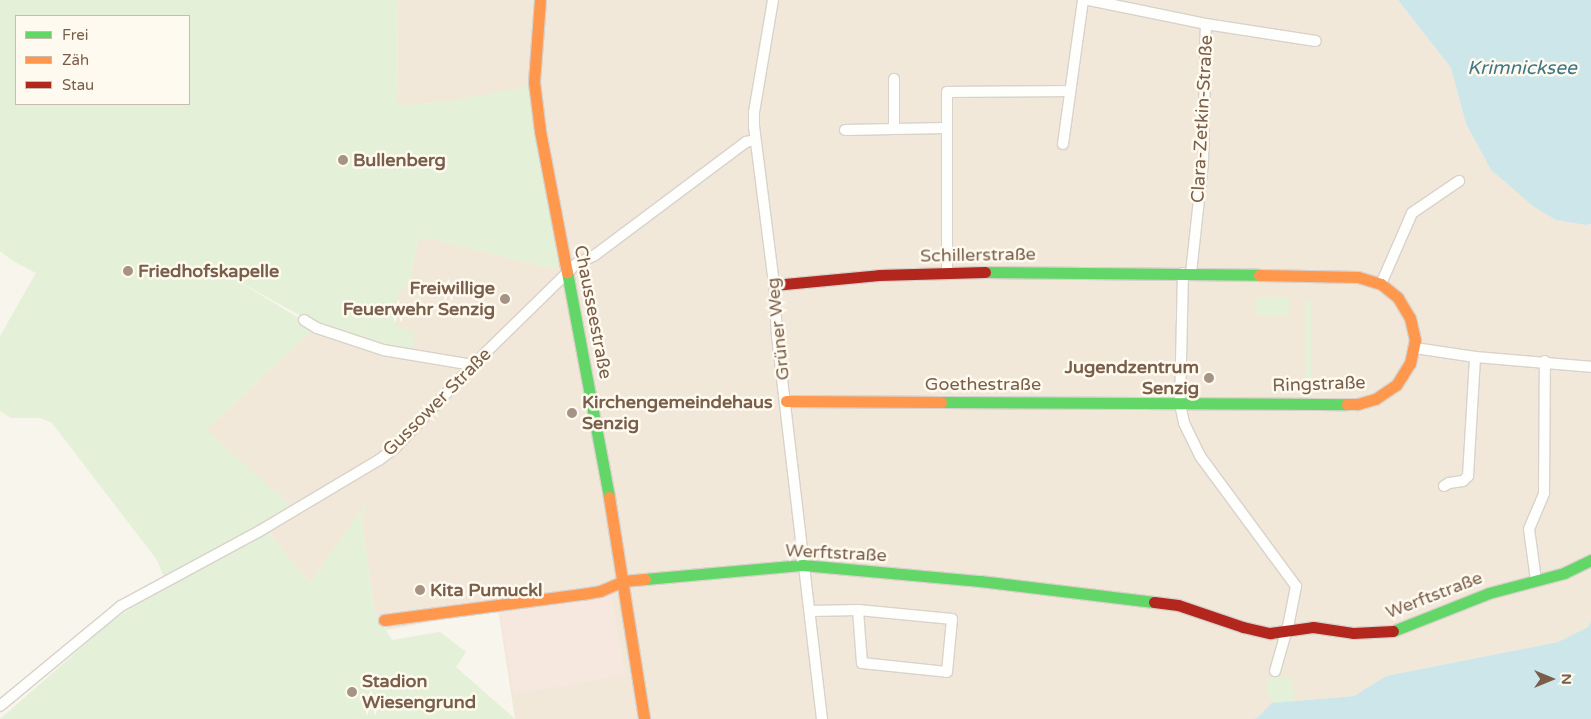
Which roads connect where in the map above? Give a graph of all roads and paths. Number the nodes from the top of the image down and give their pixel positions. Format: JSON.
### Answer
{"nodes":[{"id":1,"x":540,"y":0,"type":"edge"},
{"id":2,"x":773,"y":0,"type":"edge"},
{"id":3,"x":1083,"y":0,"type":"edge"},
{"id":4,"x":1089,"y":0,"type":"edge"},
{"id":5,"x":1206,"y":24,"type":"junction"},
{"id":6,"x":1316,"y":41,"type":"dead end"},
{"id":7,"x":894,"y":79,"type":"dead end"},
{"id":8,"x":1069,"y":91,"type":"junction"},
{"id":9,"x":946,"y":128,"type":"junction"},
{"id":10,"x":894,"y":129,"type":"junction"},
{"id":11,"x":845,"y":130,"type":"dead end"},
{"id":12,"x":755,"y":140,"type":"junction"},
{"id":13,"x":1063,"y":144,"type":"dead end"},
{"id":14,"x":1459,"y":181,"type":"dead end"},
{"id":15,"x":568,"y":272,"type":"junction"},
{"id":16,"x":947,"y":272,"type":"junction"},
{"id":17,"x":1187,"y":273,"type":"junction"},
{"id":18,"x":1381,"y":284,"type":"junction"},
{"id":19,"x":774,"y":285,"type":"junction"},
{"id":20,"x":304,"y":320,"type":"dead end"},
{"id":21,"x":1415,"y":348,"type":"junction"},
{"id":22,"x":1475,"y":357,"type":"junction"},
{"id":23,"x":1545,"y":361,"type":"junction"},
{"id":24,"x":473,"y":365,"type":"junction"},
{"id":25,"x":1591,"y":367,"type":"edge"},
{"id":26,"x":786,"y":401,"type":"junction"},
{"id":27,"x":1180,"y":404,"type":"junction"},
{"id":28,"x":1444,"y":486,"type":"dead end"},
{"id":29,"x":1591,"y":560,"type":"edge"},
{"id":30,"x":803,"y":564,"type":"junction"},
{"id":31,"x":622,"y":580,"type":"junction"},
{"id":32,"x":1536,"y":580,"type":"junction"},
{"id":33,"x":858,"y":610,"type":"junction"},
{"id":34,"x":811,"y":611,"type":"junction"},
{"id":35,"x":384,"y":620,"type":"dead end"},
{"id":36,"x":1285,"y":631,"type":"junction"},
{"id":37,"x":1275,"y":672,"type":"dead end"},
{"id":38,"x":0,"y":706,"type":"edge"},
{"id":39,"x":644,"y":719,"type":"edge"},
{"id":40,"x":822,"y":719,"type":"edge"}],
"edges":[{"from":1,"to":15,"type":"street","name":"Chausseestraße"},
{"from":2,"to":12,"type":"street","name":"Grüner Weg"},
{"from":3,"to":8,"type":"street"},
{"from":4,"to":5,"type":"street"},
{"from":5,"to":6,"type":"street"},
{"from":5,"to":17,"type":"street","name":"Clara-Zetkin-Straße"},
{"from":7,"to":10,"type":"street"},
{"from":8,"to":9,"type":"street"},
{"from":8,"to":13,"type":"street"},
{"from":9,"to":10,"type":"street"},
{"from":9,"to":16,"type":"street"},
{"from":10,"to":11,"type":"street"},
{"from":12,"to":15,"type":"street","name":"Gussower Straße"},
{"from":12,"to":19,"type":"street","name":"Grüner Weg"},
{"from":14,"to":18,"type":"street"},
{"from":15,"to":24,"type":"street","name":"Gussower Straße"},
{"from":15,"to":31,"type":"street","name":"Chausseestraße"},
{"from":16,"to":17,"type":"street","name":"Schillerstraße"},
{"from":16,"to":19,"type":"street","name":"Schillerstraße"},
{"from":17,"to":18,"type":"street","name":"Ringstraße"},
{"from":17,"to":27,"type":"street","name":"Clara-Zetkin-Straße"},
{"from":18,"to":21,"type":"street","name":"Ringstraße"},
{"from":19,"to":26,"type":"street","name":"Grüner Weg"},
{"from":20,"to":24,"type":"street"},
{"from":21,"to":22,"type":"street"},
{"from":21,"to":27,"type":"street","name":"Ringstraße"},
{"from":22,"to":23,"type":"street"},
{"from":22,"to":28,"type":"street"},
{"from":23,"to":25,"type":"street"},
{"from":23,"to":32,"type":"street"},
{"from":24,"to":38,"type":"street","name":"Gussower Straße"},
{"from":26,"to":27,"type":"street","name":"Goethestraße"},
{"from":26,"to":30,"type":"street","name":"Grüner Weg"},
{"from":27,"to":36,"type":"street"},
{"from":29,"to":32,"type":"street","name":"Werftstraße"},
{"from":30,"to":31,"type":"street","name":"Werftstraße"},
{"from":30,"to":34,"type":"street","name":"Grüner Weg"},
{"from":30,"to":36,"type":"street","name":"Werftstraße"},
{"from":31,"to":35,"type":"street","name":"Werftstraße"},
{"from":31,"to":39,"type":"street","name":"Chausseestraße"},
{"from":32,"to":36,"type":"street","name":"Werftstraße"},
{"from":33,"to":33,"type":"street"},
{"from":33,"to":34,"type":"street"},
{"from":34,"to":40,"type":"street","name":"Grüner Weg"},
{"from":36,"to":37,"type":"street"}]}
